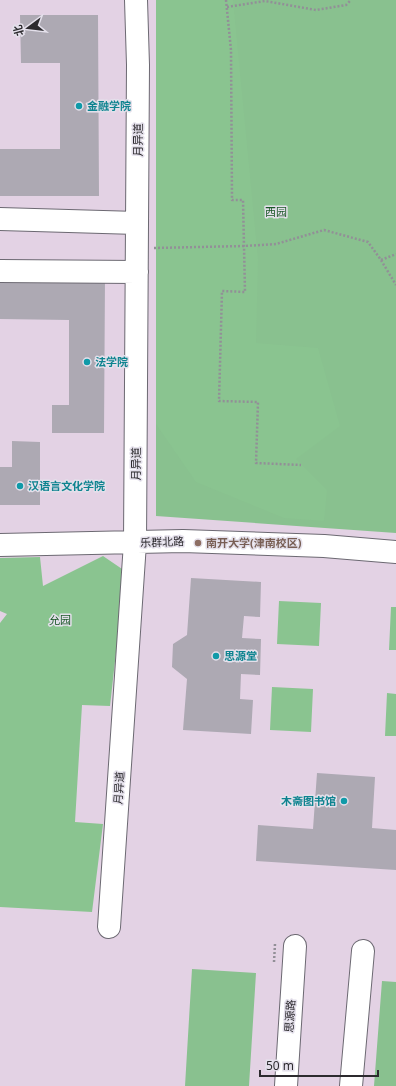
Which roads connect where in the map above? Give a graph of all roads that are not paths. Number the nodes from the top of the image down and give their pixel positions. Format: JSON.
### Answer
{"nodes":[{"id":1,"x":136,"y":0,"type":"edge"},
{"id":2,"x":0,"y":220,"type":"edge"},
{"id":3,"x":137,"y":222,"type":"junction"},
{"id":4,"x":0,"y":270,"type":"edge"},
{"id":5,"x":137,"y":272,"type":"junction"},
{"id":6,"x":135,"y":543,"type":"junction"},
{"id":7,"x":0,"y":545,"type":"edge"},
{"id":8,"x":396,"y":552,"type":"edge"},
{"id":9,"x":109,"y":927,"type":"dead end"},
{"id":10,"x":295,"y":946,"type":"dead end"},
{"id":11,"x":363,"y":951,"type":"dead end"},
{"id":12,"x":286,"y":1086,"type":"edge"},
{"id":13,"x":351,"y":1086,"type":"edge"}],
"edges":[{"from":1,"to":3,"type":"street","name":"月异道"},
{"from":2,"to":3,"type":"street"},
{"from":3,"to":5,"type":"street","name":"月异道"},
{"from":4,"to":5,"type":"street"},
{"from":5,"to":6,"type":"street","name":"月异道"},
{"from":6,"to":7,"type":"street","name":"乐群北路"},
{"from":6,"to":8,"type":"street","name":"乐群北路"},
{"from":6,"to":9,"type":"street","name":"月异道"},
{"from":10,"to":12,"type":"street","name":"思源路"},
{"from":11,"to":13,"type":"street"}]}
